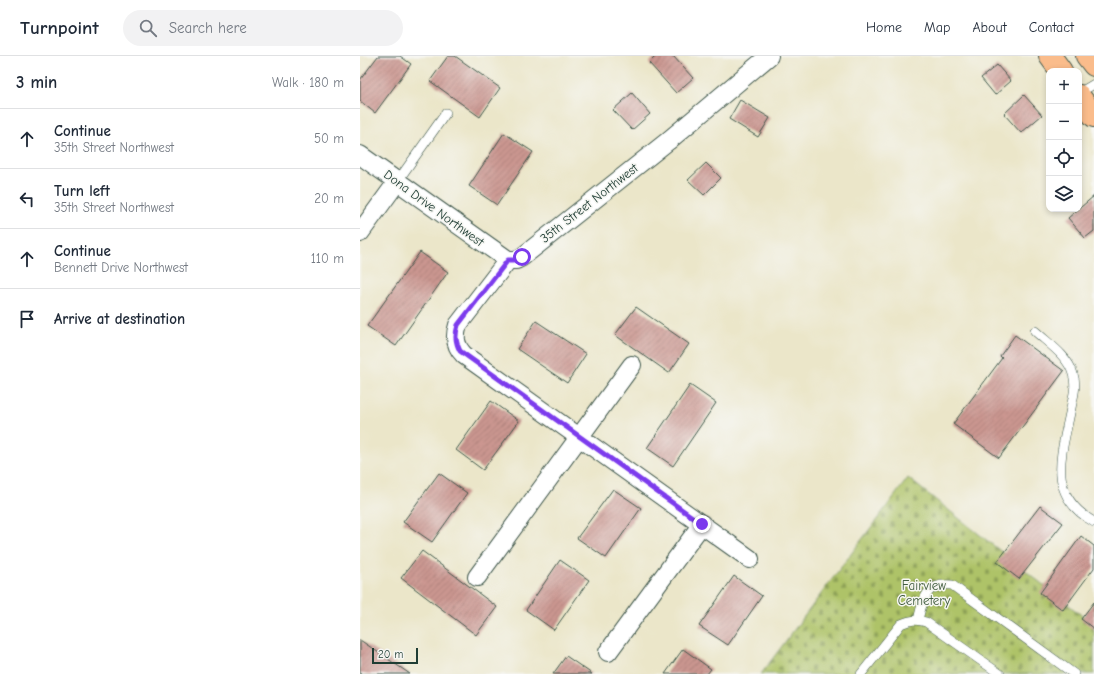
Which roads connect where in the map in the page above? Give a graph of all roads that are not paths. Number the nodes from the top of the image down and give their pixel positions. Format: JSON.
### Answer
{"nodes":[{"id":1,"x":769,"y":56,"type":"edge"},
{"id":2,"x":1050,"y":56,"type":"edge"},
{"id":3,"x":1087,"y":56,"type":"edge"},
{"id":4,"x":1094,"y":65,"type":"edge"},
{"id":5,"x":1059,"y":68,"type":"edge"},
{"id":6,"x":1094,"y":84,"type":"edge"},
{"id":7,"x":1082,"y":93,"type":"edge"},
{"id":8,"x":1082,"y":99,"type":"edge"},
{"id":9,"x":446,"y":113,"type":"dead end"},
{"id":10,"x":1094,"y":116,"type":"edge"},
{"id":11,"x":360,"y":155,"type":"edge"},
{"id":12,"x":397,"y":182,"type":"junction"},
{"id":13,"x":360,"y":233,"type":"edge"},
{"id":14,"x":508,"y":260,"type":"junction"},
{"id":15,"x":1035,"y":331,"type":"dead end"},
{"id":16,"x":632,"y":365,"type":"dead end"},
{"id":17,"x":579,"y":438,"type":"junction"},
{"id":18,"x":1094,"y":522,"type":"edge"},
{"id":19,"x":702,"y":524,"type":"junction"},
{"id":20,"x":750,"y":559,"type":"dead end"},
{"id":21,"x":477,"y":577,"type":"dead end"},
{"id":22,"x":918,"y":620,"type":"junction"},
{"id":23,"x":608,"y":652,"type":"dead end"},
{"id":24,"x":861,"y":674,"type":"edge"},
{"id":25,"x":1000,"y":674,"type":"edge"},
{"id":26,"x":1074,"y":674,"type":"edge"}],
"edges":[{"from":1,"to":14,"type":"street","name":"35th Street Northwest"},
{"from":2,"to":5,"type":"main road"},
{"from":3,"to":4,"type":"main road"},
{"from":6,"to":7,"type":"lane"},
{"from":8,"to":10,"type":"main road"},
{"from":9,"to":12,"type":"lane"},
{"from":11,"to":12,"type":"street","name":"Dona Drive Northwest"},
{"from":12,"to":13,"type":"street"},
{"from":12,"to":14,"type":"street","name":"Dona Drive Northwest"},
{"from":14,"to":17,"type":"street"},
{"from":15,"to":18,"type":"lane"},
{"from":16,"to":17,"type":"street"},
{"from":17,"to":19,"type":"street"},
{"from":17,"to":21,"type":"street"},
{"from":19,"to":20,"type":"street"},
{"from":19,"to":23,"type":"street"},
{"from":22,"to":24,"type":"lane"},
{"from":22,"to":25,"type":"lane"},
{"from":22,"to":26,"type":"lane"}]}
